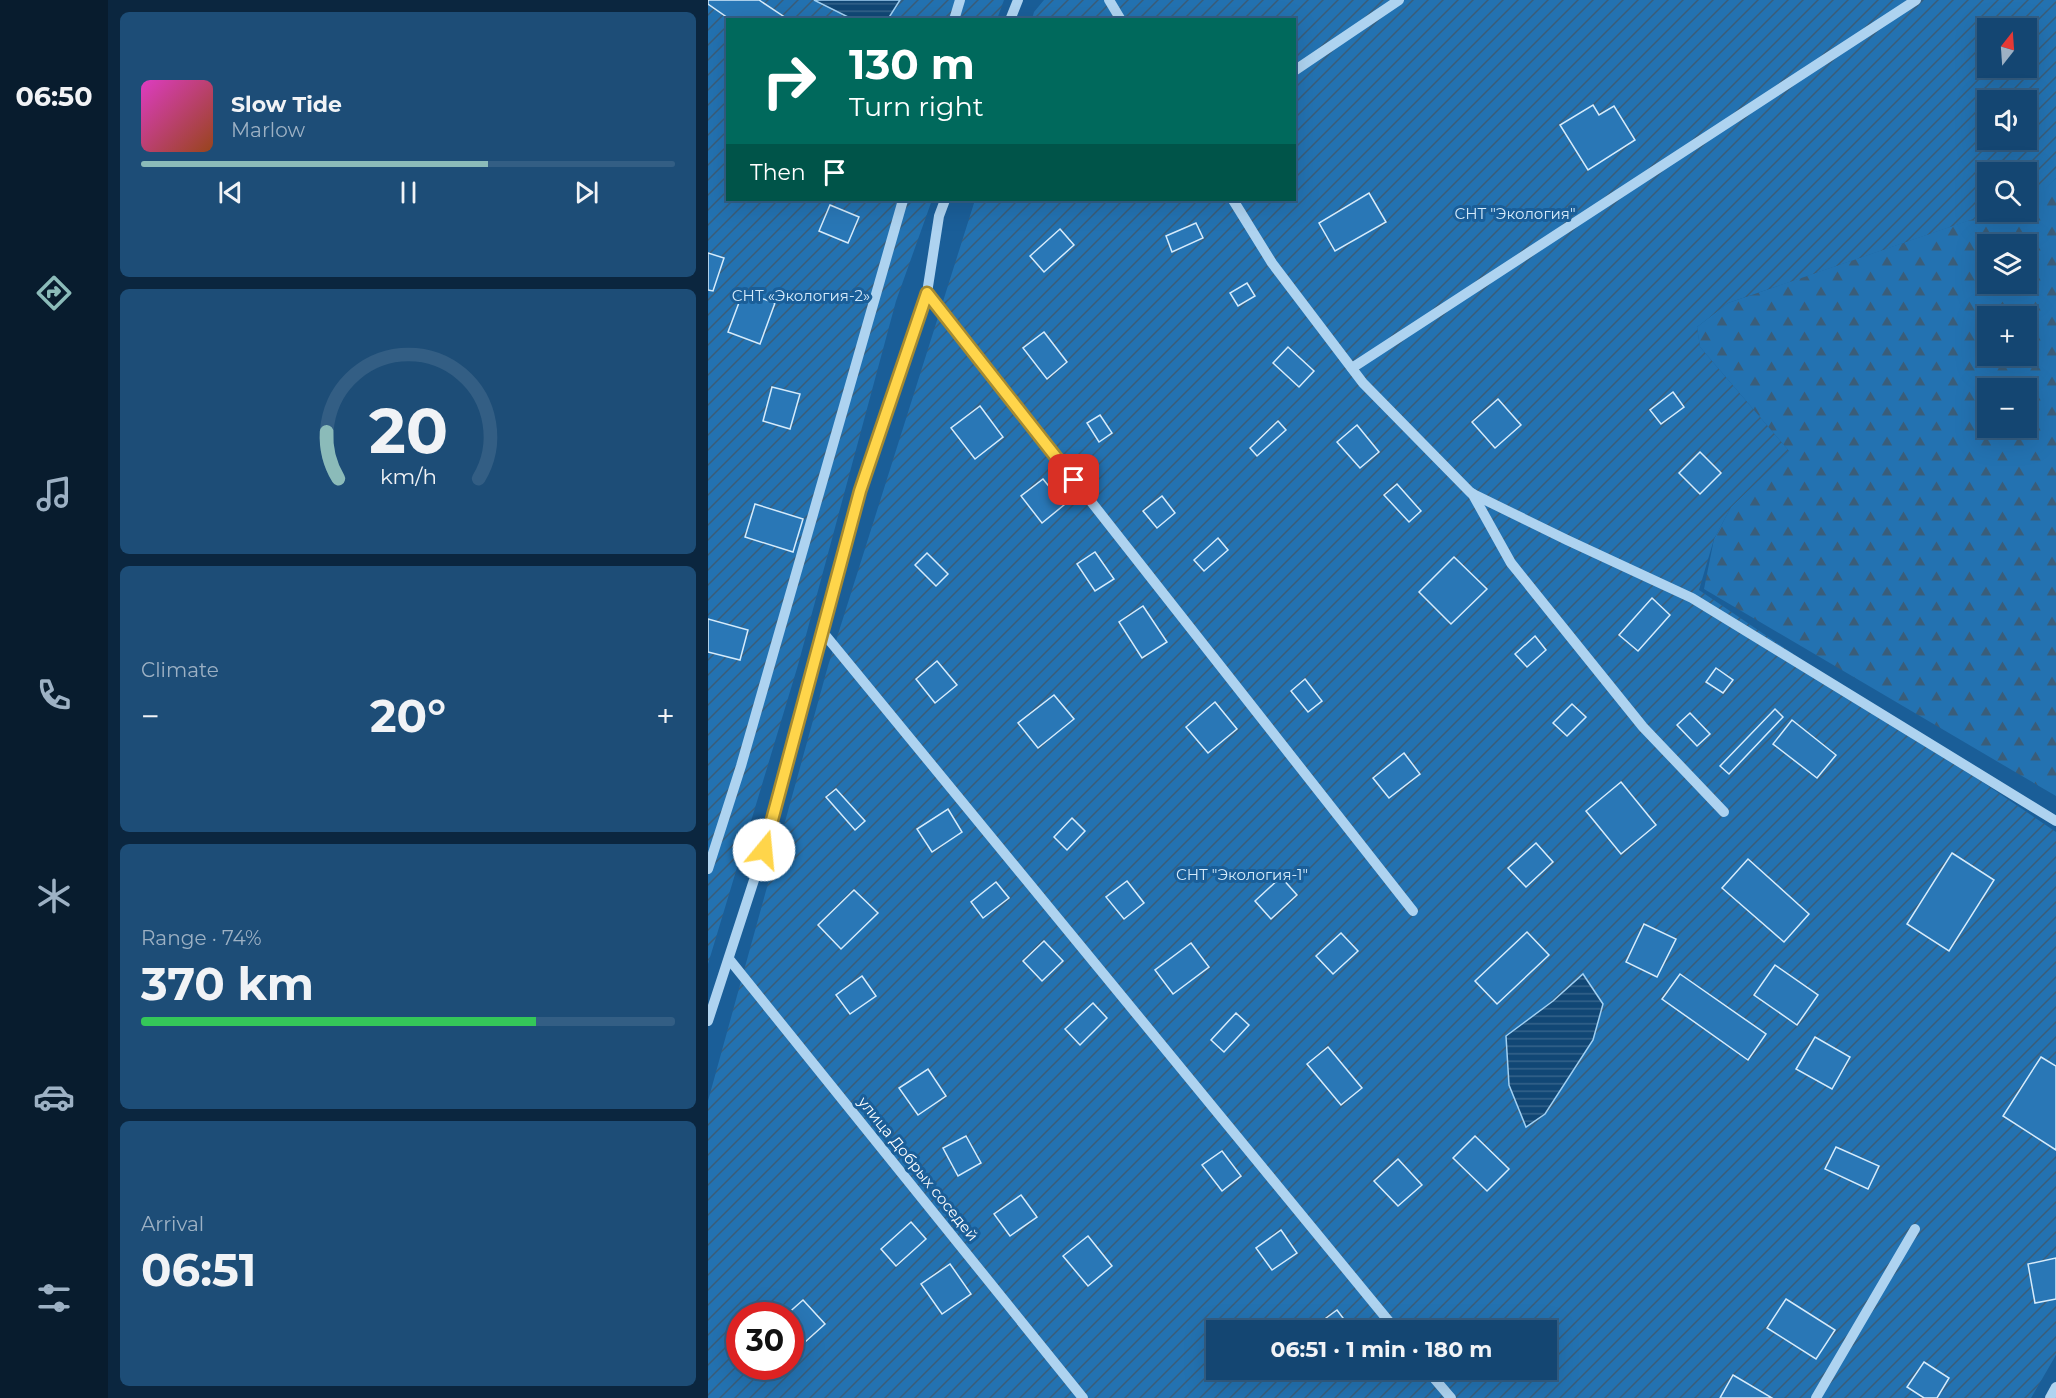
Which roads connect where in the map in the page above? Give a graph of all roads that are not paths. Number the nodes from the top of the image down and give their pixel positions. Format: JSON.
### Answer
{"nodes":[{"id":1,"x":960,"y":0,"type":"edge"},
{"id":2,"x":1018,"y":0,"type":"edge"},
{"id":3,"x":1109,"y":0,"type":"edge"},
{"id":4,"x":1399,"y":0,"type":"edge"},
{"id":5,"x":1916,"y":0,"type":"edge"},
{"id":6,"x":955,"y":18,"type":"edge"},
{"id":7,"x":1011,"y":18,"type":"edge"},
{"id":8,"x":1120,"y":18,"type":"edge"},
{"id":9,"x":1296,"y":70,"type":"edge"},
{"id":10,"x":903,"y":201,"type":"edge"},
{"id":11,"x":945,"y":201,"type":"edge"},
{"id":12,"x":1234,"y":201,"type":"edge"},
{"id":13,"x":927,"y":293,"type":"junction"},
{"id":14,"x":1352,"y":368,"type":"junction"},
{"id":15,"x":1471,"y":493,"type":"junction"},
{"id":16,"x":821,"y":630,"type":"junction"},
{"id":17,"x":1724,"y":812,"type":"dead end"},
{"id":18,"x":2056,"y":821,"type":"edge"},
{"id":19,"x":708,"y":869,"type":"edge"},
{"id":20,"x":1413,"y":911,"type":"dead end"},
{"id":21,"x":729,"y":959,"type":"junction"},
{"id":22,"x":708,"y":1021,"type":"edge"},
{"id":23,"x":1916,"y":1228,"type":"dead end"},
{"id":24,"x":1388,"y":1320,"type":"edge"},
{"id":25,"x":1436,"y":1380,"type":"edge"},
{"id":26,"x":2056,"y":1387,"type":"edge"},
{"id":27,"x":1083,"y":1398,"type":"edge"},
{"id":28,"x":1451,"y":1398,"type":"edge"},
{"id":29,"x":1816,"y":1398,"type":"edge"},
{"id":30,"x":2050,"y":1398,"type":"edge"}],
"edges":[{"from":1,"to":6,"type":"street"},
{"from":2,"to":7,"type":"street"},
{"from":3,"to":8,"type":"street"},
{"from":4,"to":9,"type":"street"},
{"from":5,"to":14,"type":"street"},
{"from":10,"to":19,"type":"street"},
{"from":11,"to":13,"type":"street"},
{"from":12,"to":14,"type":"street"},
{"from":13,"to":16,"type":"street"},
{"from":13,"to":20,"type":"street"},
{"from":14,"to":15,"type":"street"},
{"from":15,"to":17,"type":"street"},
{"from":15,"to":18,"type":"street"},
{"from":16,"to":21,"type":"street"},
{"from":16,"to":24,"type":"street"},
{"from":21,"to":22,"type":"street"},
{"from":21,"to":27,"type":"street","name":"улица Добрых соседей"},
{"from":23,"to":29,"type":"street"},
{"from":25,"to":28,"type":"street"},
{"from":26,"to":30,"type":"street"}]}
